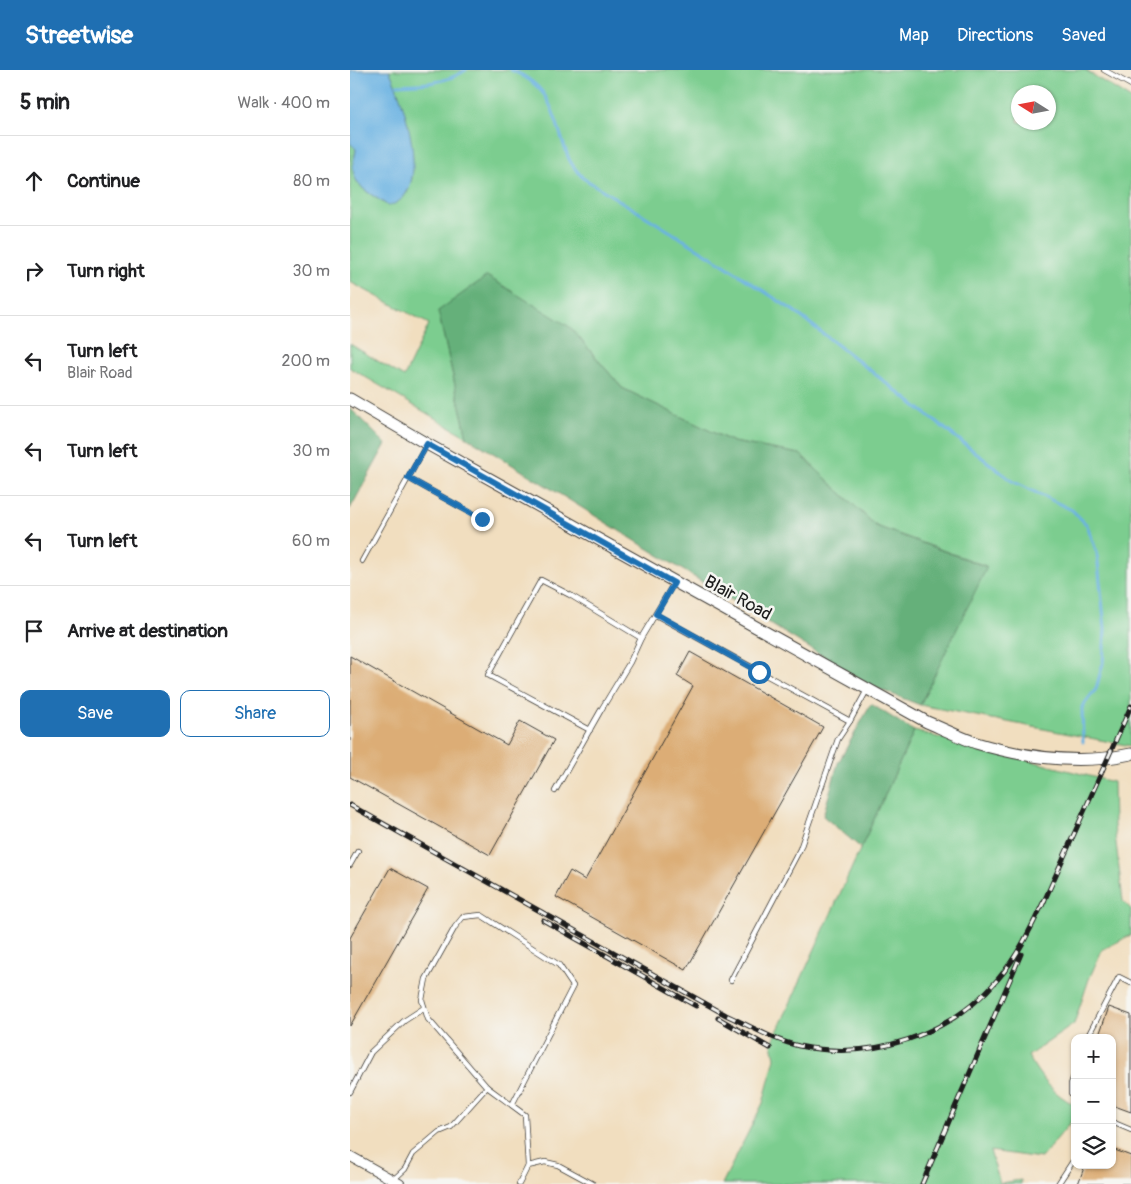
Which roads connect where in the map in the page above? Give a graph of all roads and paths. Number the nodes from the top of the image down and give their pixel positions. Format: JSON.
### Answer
{"nodes":[{"id":1,"x":1104,"y":70,"type":"edge"},
{"id":2,"x":1131,"y":86,"type":"edge"},
{"id":3,"x":350,"y":399,"type":"edge"},
{"id":4,"x":427,"y":444,"type":"junction"},
{"id":5,"x":408,"y":478,"type":"junction"},
{"id":6,"x":482,"y":519,"type":"dead end"},
{"id":7,"x":362,"y":561,"type":"dead end"},
{"id":8,"x":674,"y":583,"type":"junction"},
{"id":9,"x":656,"y":614,"type":"junction"},
{"id":10,"x":641,"y":638,"type":"junction"},
{"id":11,"x":867,"y":690,"type":"junction"},
{"id":12,"x":850,"y":722,"type":"junction"},
{"id":13,"x":590,"y":730,"type":"junction"},
{"id":14,"x":1131,"y":754,"type":"edge"},
{"id":15,"x":555,"y":791,"type":"dead end"},
{"id":16,"x":358,"y":851,"type":"dead end"},
{"id":17,"x":350,"y":865,"type":"edge"},
{"id":18,"x":731,"y":980,"type":"dead end"},
{"id":19,"x":1131,"y":983,"type":"edge"},
{"id":20,"x":424,"y":1008,"type":"junction"},
{"id":21,"x":1089,"y":1034,"type":"edge"},
{"id":22,"x":487,"y":1087,"type":"junction"},
{"id":23,"x":350,"y":1092,"type":"edge"},
{"id":24,"x":512,"y":1105,"type":"junction"},
{"id":25,"x":1116,"y":1124,"type":"edge"},
{"id":26,"x":1131,"y":1130,"type":"edge"},
{"id":27,"x":351,"y":1158,"type":"edge"},
{"id":28,"x":1071,"y":1164,"type":"edge"},
{"id":29,"x":528,"y":1166,"type":"junction"},
{"id":30,"x":396,"y":1182,"type":"edge"},
{"id":31,"x":519,"y":1184,"type":"edge"},
{"id":32,"x":593,"y":1184,"type":"edge"},
{"id":33,"x":1058,"y":1184,"type":"edge"}],
"edges":[{"from":1,"to":2,"type":"lane"},
{"from":3,"to":4,"type":"street","name":"Blair Road"},
{"from":4,"to":5,"type":"lane"},
{"from":4,"to":8,"type":"street","name":"Blair Road"},
{"from":5,"to":6,"type":"lane"},
{"from":5,"to":7,"type":"lane"},
{"from":8,"to":9,"type":"lane"},
{"from":8,"to":11,"type":"street","name":"Blair Road"},
{"from":9,"to":10,"type":"lane"},
{"from":9,"to":12,"type":"lane"},
{"from":10,"to":13,"type":"lane"},
{"from":10,"to":13,"type":"lane"},
{"from":11,"to":12,"type":"lane"},
{"from":11,"to":14,"type":"street","name":"Blair Road"},
{"from":12,"to":18,"type":"lane"},
{"from":13,"to":15,"type":"lane"},
{"from":16,"to":17,"type":"lane"},
{"from":19,"to":21,"type":"lane"},
{"from":20,"to":22,"type":"lane"},
{"from":20,"to":23,"type":"lane"},
{"from":20,"to":24,"type":"lane"},
{"from":22,"to":24,"type":"lane"},
{"from":22,"to":30,"type":"lane"},
{"from":24,"to":29,"type":"lane"},
{"from":25,"to":26,"type":"lane"},
{"from":27,"to":30,"type":"street"},
{"from":28,"to":33,"type":"lane"},
{"from":29,"to":31,"type":"lane"},
{"from":29,"to":32,"type":"lane"}]}
